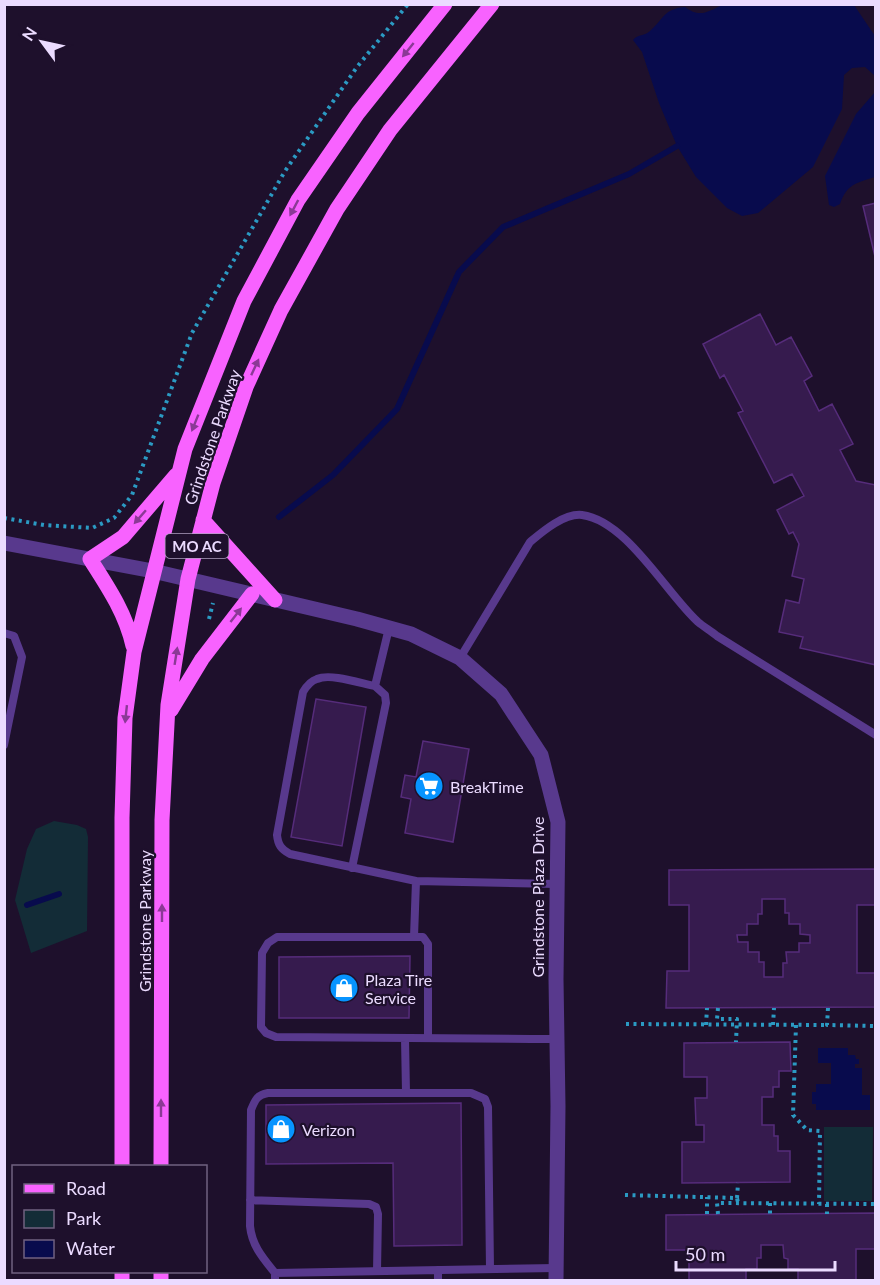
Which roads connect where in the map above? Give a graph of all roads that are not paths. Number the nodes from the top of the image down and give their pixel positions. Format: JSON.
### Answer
{"nodes":[{"id":1,"x":445,"y":4,"type":"edge"},
{"id":2,"x":492,"y":4,"type":"edge"},
{"id":3,"x":178,"y":473,"type":"junction"},
{"id":4,"x":203,"y":520,"type":"junction"},
{"id":5,"x":4,"y":543,"type":"edge"},
{"id":6,"x":90,"y":559,"type":"junction"},
{"id":7,"x":153,"y":571,"type":"junction"},
{"id":8,"x":188,"y":579,"type":"junction"},
{"id":9,"x":252,"y":594,"type":"junction"},
{"id":10,"x":275,"y":600,"type":"junction"},
{"id":11,"x":389,"y":628,"type":"junction"},
{"id":12,"x":4,"y":633,"type":"edge"},
{"id":13,"x":134,"y":652,"type":"junction"},
{"id":14,"x":460,"y":658,"type":"junction"},
{"id":15,"x":375,"y":686,"type":"junction"},
{"id":16,"x":168,"y":715,"type":"junction"},
{"id":17,"x":876,"y":735,"type":"edge"},
{"id":18,"x":4,"y":746,"type":"edge"},
{"id":19,"x":352,"y":868,"type":"junction"},
{"id":20,"x":416,"y":881,"type":"junction"},
{"id":21,"x":557,"y":884,"type":"junction"},
{"id":22,"x":414,"y":937,"type":"junction"},
{"id":23,"x":405,"y":1038,"type":"junction"},
{"id":24,"x":428,"y":1038,"type":"junction"},
{"id":25,"x":556,"y":1039,"type":"junction"},
{"id":26,"x":406,"y":1093,"type":"junction"},
{"id":27,"x":122,"y":1165,"type":"edge"},
{"id":28,"x":161,"y":1165,"type":"edge"},
{"id":29,"x":250,"y":1200,"type":"junction"},
{"id":30,"x":490,"y":1269,"type":"junction"},
{"id":31,"x":438,"y":1270,"type":"junction"},
{"id":32,"x":377,"y":1271,"type":"junction"},
{"id":33,"x":556,"y":1274,"type":"edge"},
{"id":34,"x":275,"y":1277,"type":"edge"},
{"id":35,"x":438,"y":1281,"type":"edge"}],
"edges":[{"from":1,"to":3,"type":"main road","name":"Grindstone Parkway","number":"MO AC","one_way":true},
{"from":4,"to":2,"type":"main road","name":"Grindstone Parkway","number":"MO AC","one_way":true},
{"from":3,"to":6,"type":"main road","one_way":true},
{"from":3,"to":7,"type":"main road","name":"Grindstone Parkway","number":"MO AC"},
{"from":4,"to":8,"type":"main road","name":"Grindstone Parkway","number":"MO AC"},
{"from":4,"to":10,"type":"main road"},
{"from":5,"to":6,"type":"street","name":"Grindstone Plaza Drive"},
{"from":6,"to":7,"type":"street","name":"Grindstone Plaza Drive"},
{"from":6,"to":13,"type":"main road"},
{"from":7,"to":8,"type":"street","name":"Grindstone Plaza Drive"},
{"from":7,"to":13,"type":"main road","name":"Grindstone Parkway","number":"MO AC"},
{"from":8,"to":9,"type":"street","name":"Grindstone Plaza Drive"},
{"from":16,"to":8,"type":"main road","name":"Grindstone Parkway","number":"MO AC","one_way":true},
{"from":9,"to":10,"type":"street","name":"Grindstone Plaza Drive"},
{"from":16,"to":9,"type":"main road","one_way":true},
{"from":10,"to":11,"type":"street","name":"Grindstone Plaza Drive"},
{"from":11,"to":14,"type":"street","name":"Grindstone Plaza Drive"},
{"from":11,"to":15,"type":"lane"},
{"from":12,"to":18,"type":"lane"},
{"from":13,"to":27,"type":"main road","name":"Grindstone Parkway","number":"MO AC","one_way":true},
{"from":14,"to":17,"type":"lane"},
{"from":14,"to":21,"type":"street","name":"Grindstone Plaza Drive"},
{"from":15,"to":19,"type":"lane"},
{"from":15,"to":19,"type":"lane"},
{"from":28,"to":16,"type":"main road","name":"Grindstone Parkway","number":"MO AC","one_way":true},
{"from":19,"to":20,"type":"lane"},
{"from":20,"to":21,"type":"lane"},
{"from":20,"to":22,"type":"lane"},
{"from":21,"to":25,"type":"street","name":"Grindstone Plaza Drive"},
{"from":22,"to":23,"type":"lane"},
{"from":22,"to":24,"type":"lane"},
{"from":23,"to":24,"type":"lane"},
{"from":23,"to":26,"type":"lane"},
{"from":24,"to":25,"type":"lane"},
{"from":25,"to":33,"type":"street","name":"Grindstone Plaza Drive"},
{"from":26,"to":29,"type":"lane"},
{"from":26,"to":30,"type":"lane"},
{"from":29,"to":32,"type":"lane"},
{"from":29,"to":34,"type":"lane"},
{"from":30,"to":31,"type":"lane"},
{"from":30,"to":33,"type":"lane"},
{"from":31,"to":32,"type":"lane"},
{"from":31,"to":35,"type":"lane"},
{"from":32,"to":34,"type":"lane"}]}
